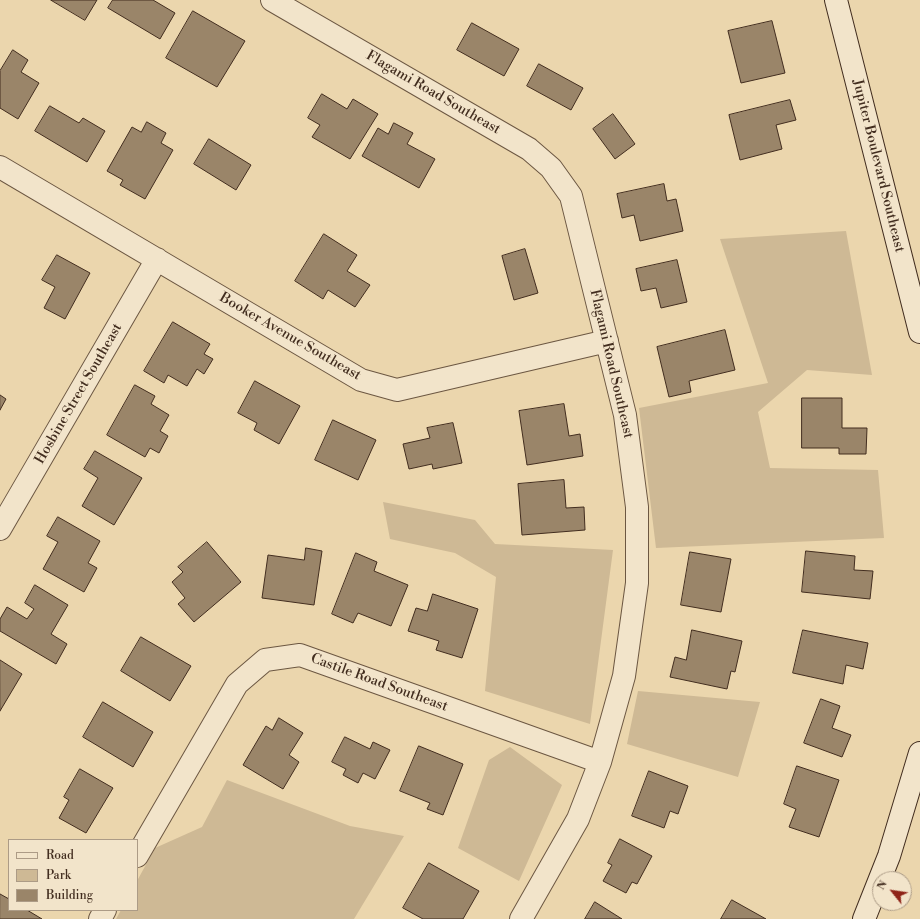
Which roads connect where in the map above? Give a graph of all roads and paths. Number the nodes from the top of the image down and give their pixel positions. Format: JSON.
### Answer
{"nodes":[{"id":1,"x":272,"y":0,"type":"edge"},
{"id":2,"x":836,"y":0,"type":"edge"},
{"id":3,"x":0,"y":167,"type":"edge"},
{"id":4,"x":157,"y":259,"type":"junction"},
{"id":5,"x":920,"y":332,"type":"edge"},
{"id":6,"x":607,"y":340,"type":"junction"},
{"id":7,"x":0,"y":529,"type":"edge"},
{"id":8,"x":920,"y":753,"type":"edge"},
{"id":9,"x":600,"y":762,"type":"junction"},
{"id":10,"x":138,"y":854,"type":"edge"},
{"id":11,"x":521,"y":919,"type":"edge"},
{"id":12,"x":864,"y":919,"type":"edge"}],
"edges":[{"from":1,"to":6,"type":"street","name":"Flagami Road Southeast"},
{"from":2,"to":5,"type":"street","name":"Jupiter Boulevard Southeast"},
{"from":3,"to":4,"type":"street","name":"Booker Avenue Southeast"},
{"from":4,"to":6,"type":"street","name":"Booker Avenue Southeast"},
{"from":4,"to":7,"type":"street","name":"Hosbine Street Southeast"},
{"from":6,"to":9,"type":"street","name":"Flagami Road Southeast"},
{"from":8,"to":12,"type":"street"},
{"from":9,"to":10,"type":"street","name":"Castile Road Southeast"},
{"from":9,"to":11,"type":"street","name":"Flagami Road Southeast"}]}
